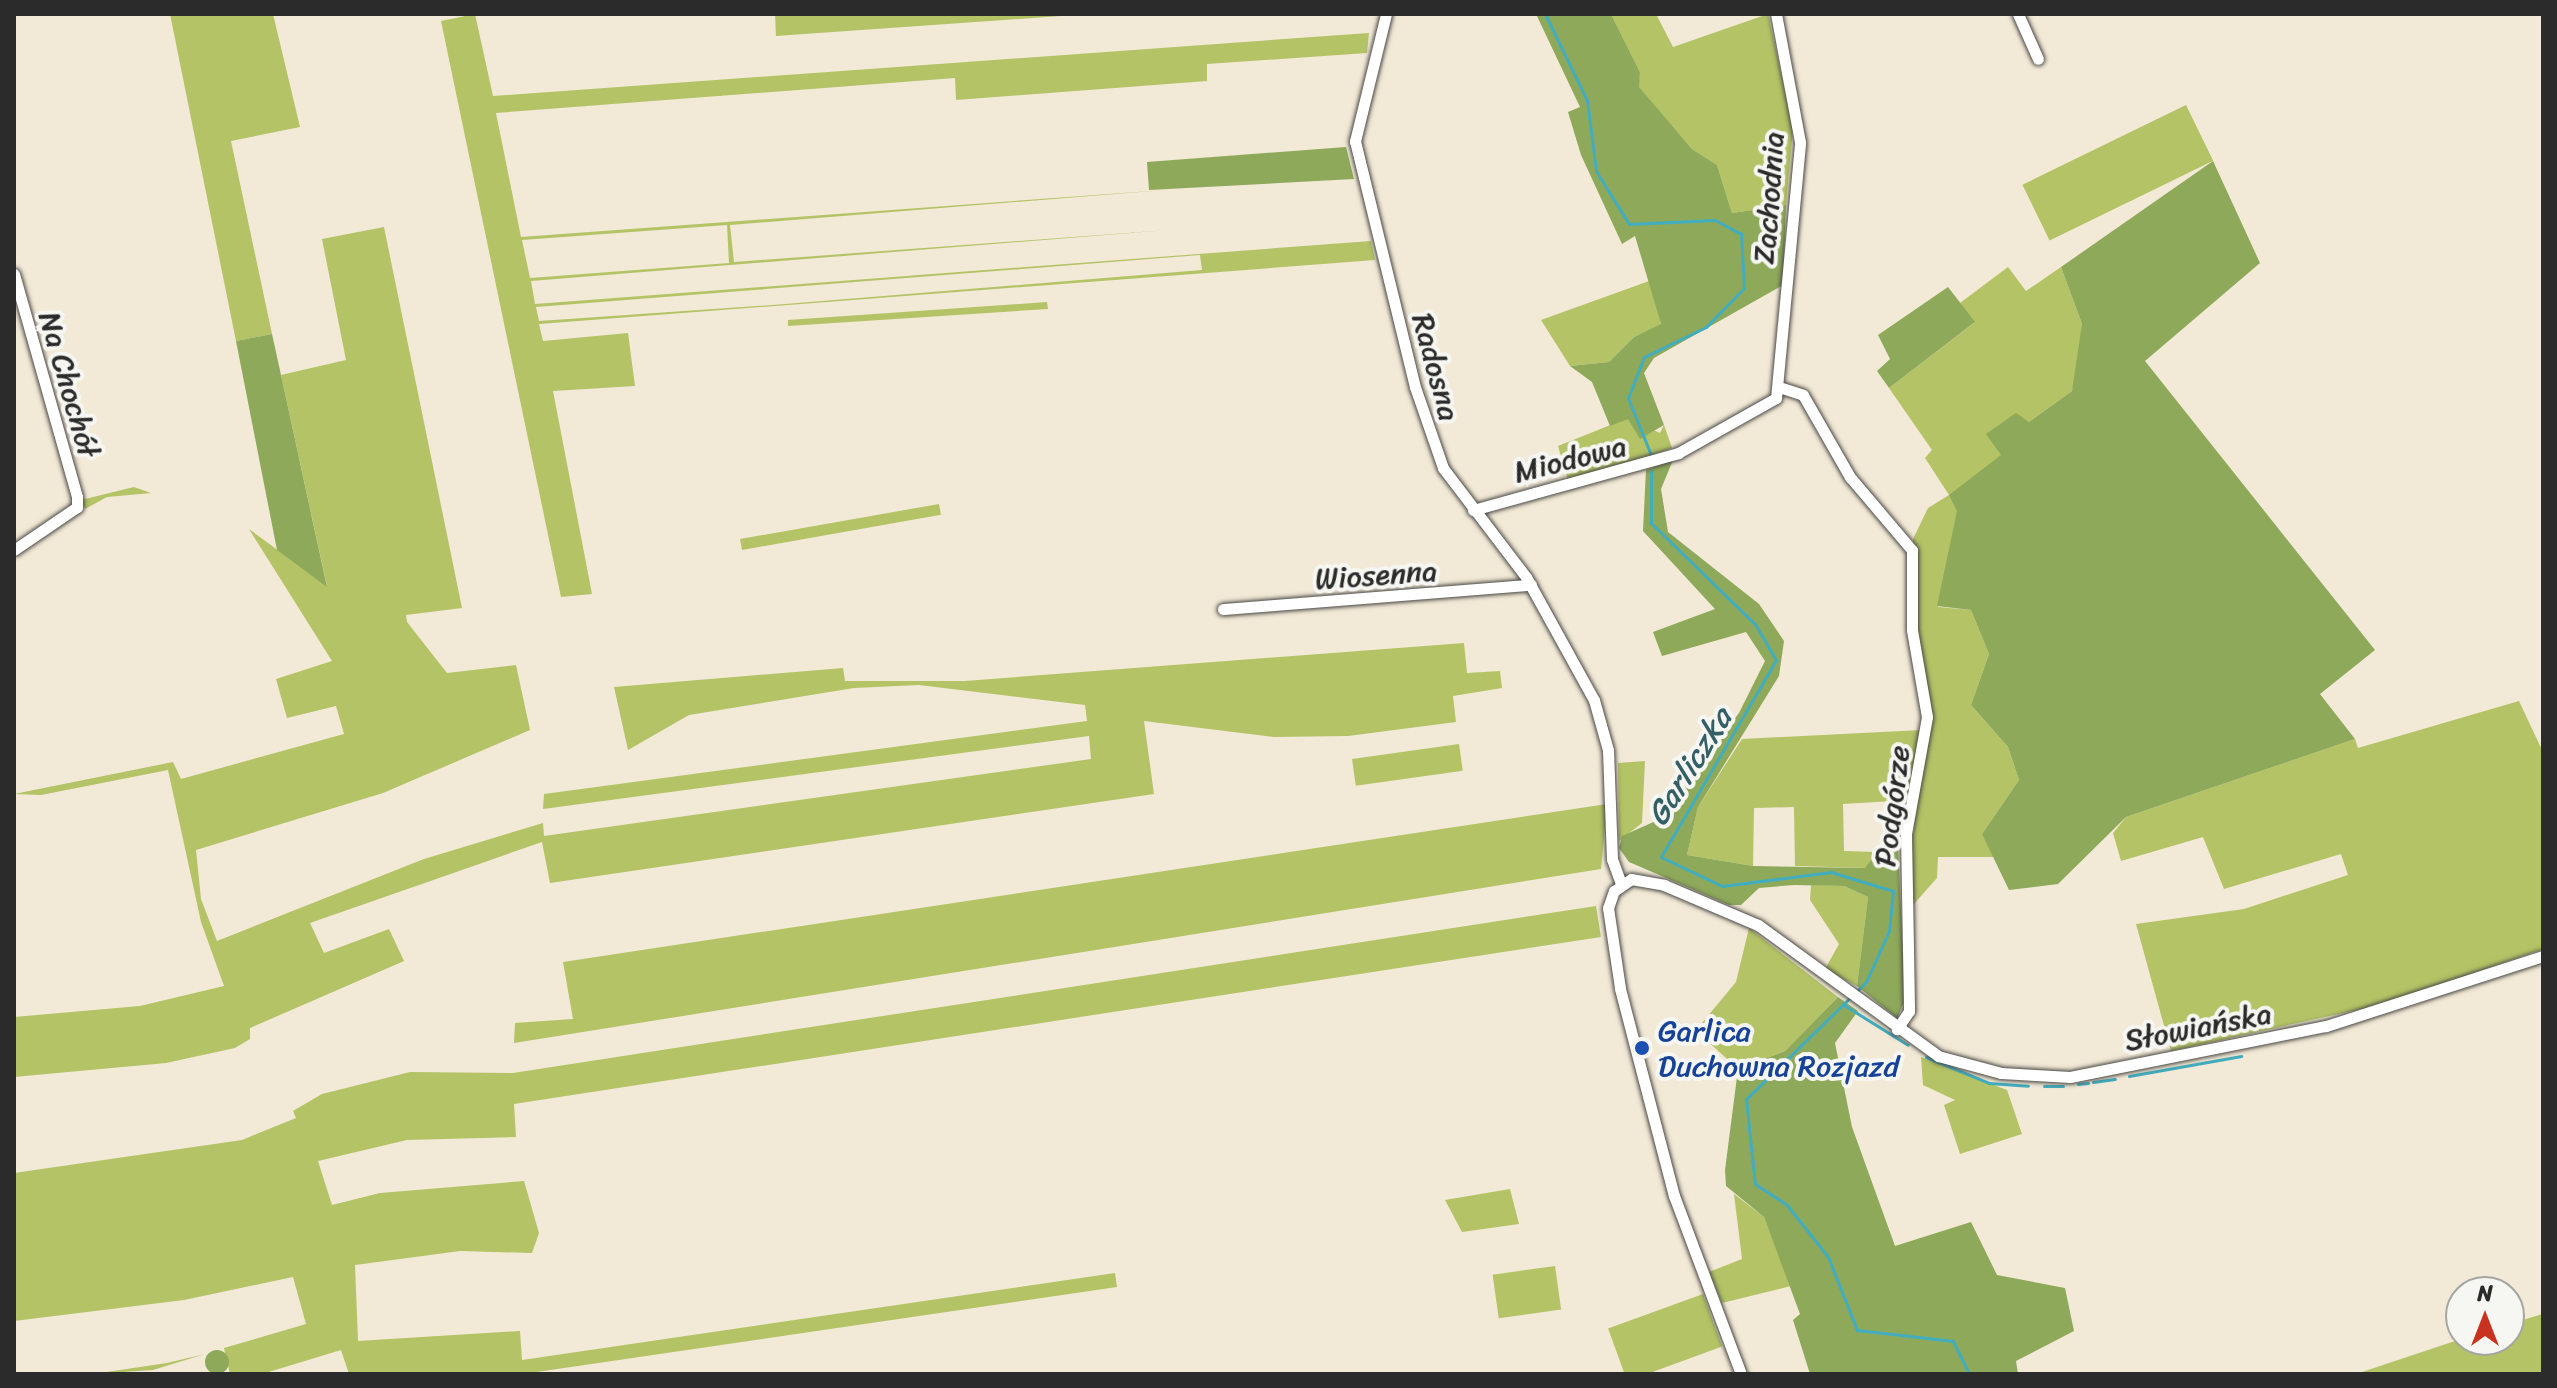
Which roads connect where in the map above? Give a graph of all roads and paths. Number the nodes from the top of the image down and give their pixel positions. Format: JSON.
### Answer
{"nodes":[{"id":1,"x":1386,"y":14,"type":"edge"},
{"id":2,"x":1776,"y":14,"type":"edge"},
{"id":3,"x":2018,"y":14,"type":"edge"},
{"id":4,"x":2038,"y":59,"type":"dead end"},
{"id":5,"x":14,"y":274,"type":"edge"},
{"id":6,"x":1782,"y":388,"type":"junction"},
{"id":7,"x":1473,"y":510,"type":"junction"},
{"id":8,"x":14,"y":550,"type":"edge"},
{"id":9,"x":1531,"y":585,"type":"junction"},
{"id":10,"x":1223,"y":609,"type":"dead end"},
{"id":11,"x":1621,"y":884,"type":"junction"},
{"id":12,"x":2543,"y":956,"type":"edge"},
{"id":13,"x":1897,"y":1029,"type":"junction"},
{"id":14,"x":1741,"y":1374,"type":"edge"}],
"edges":[{"from":1,"to":7,"type":"street","name":"Radosna"},
{"from":2,"to":6,"type":"street","name":"Zachodnia"},
{"from":3,"to":4,"type":"street"},
{"from":5,"to":8,"type":"street","name":"Na Chochół"},
{"from":6,"to":7,"type":"street","name":"Miodowa"},
{"from":6,"to":13,"type":"street","name":"Podgórze"},
{"from":7,"to":9,"type":"street","name":"Radosna"},
{"from":9,"to":10,"type":"street","name":"Wiosenna"},
{"from":9,"to":11,"type":"street","name":"Radosna"},
{"from":11,"to":13,"type":"street","name":"Słowiańska"},
{"from":11,"to":14,"type":"street"},
{"from":12,"to":13,"type":"street","name":"Słowiańska"}]}
